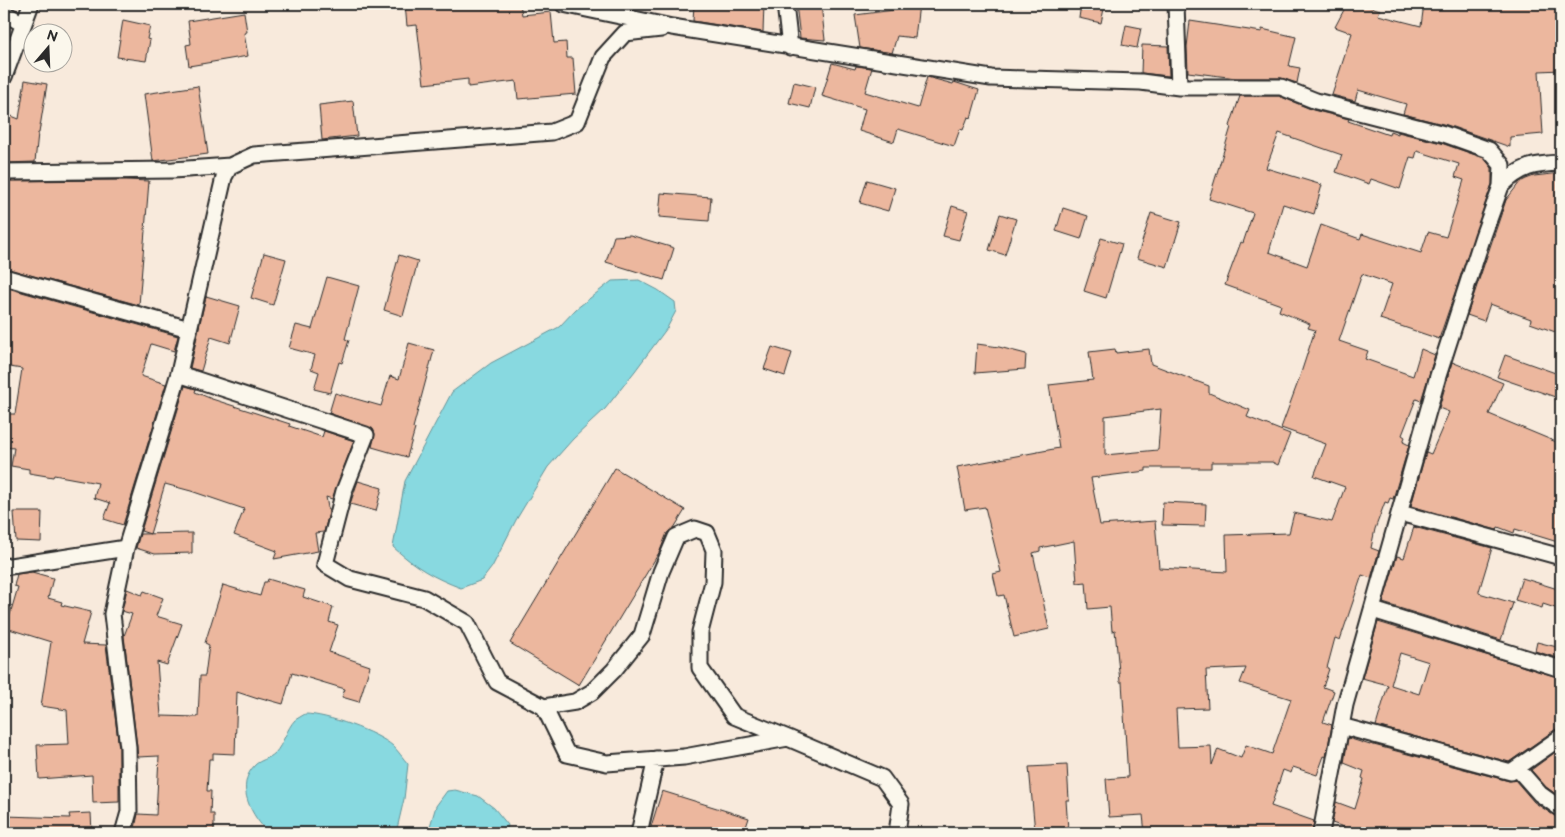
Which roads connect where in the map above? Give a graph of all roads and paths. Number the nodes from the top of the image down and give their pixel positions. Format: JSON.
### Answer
{"nodes":[{"id":1,"x":31,"y":4,"type":"edge"},
{"id":2,"x":563,"y":4,"type":"edge"},
{"id":3,"x":785,"y":4,"type":"edge"},
{"id":4,"x":1176,"y":4,"type":"edge"},
{"id":5,"x":4,"y":13,"type":"edge"},
{"id":6,"x":24,"y":22,"type":"edge"},
{"id":7,"x":22,"y":23,"type":"edge"},
{"id":8,"x":22,"y":27,"type":"edge"},
{"id":9,"x":672,"y":28,"type":"junction"},
{"id":10,"x":790,"y":47,"type":"junction"},
{"id":11,"x":4,"y":77,"type":"edge"},
{"id":12,"x":1179,"y":86,"type":"junction"},
{"id":13,"x":1561,"y":162,"type":"edge"},
{"id":14,"x":230,"y":166,"type":"junction"},
{"id":15,"x":4,"y":172,"type":"edge"},
{"id":16,"x":1501,"y":186,"type":"junction"},
{"id":17,"x":4,"y":277,"type":"edge"},
{"id":18,"x":189,"y":329,"type":"junction"},
{"id":19,"x":179,"y":374,"type":"junction"},
{"id":20,"x":1400,"y":513,"type":"junction"},
{"id":21,"x":126,"y":548,"type":"junction"},
{"id":22,"x":1561,"y":557,"type":"edge"},
{"id":23,"x":4,"y":567,"type":"edge"},
{"id":24,"x":1372,"y":610,"type":"junction"},
{"id":25,"x":1561,"y":669,"type":"edge"},
{"id":26,"x":544,"y":707,"type":"junction"},
{"id":27,"x":1341,"y":726,"type":"junction"},
{"id":28,"x":1561,"y":737,"type":"edge"},
{"id":29,"x":788,"y":738,"type":"junction"},
{"id":30,"x":656,"y":759,"type":"junction"},
{"id":31,"x":1517,"y":768,"type":"junction"},
{"id":32,"x":1561,"y":809,"type":"edge"},
{"id":33,"x":123,"y":833,"type":"edge"},
{"id":34,"x":639,"y":833,"type":"edge"},
{"id":35,"x":897,"y":833,"type":"edge"},
{"id":36,"x":1321,"y":833,"type":"edge"}],
"edges":[{"from":1,"to":6,"type":"street"},
{"from":2,"to":9,"type":"street"},
{"from":3,"to":10,"type":"street"},
{"from":4,"to":12,"type":"street"},
{"from":5,"to":7,"type":"street"},
{"from":8,"to":11,"type":"street"},
{"from":9,"to":10,"type":"street"},
{"from":9,"to":14,"type":"street"},
{"from":10,"to":12,"type":"street"},
{"from":12,"to":16,"type":"street"},
{"from":13,"to":16,"type":"street"},
{"from":14,"to":15,"type":"street"},
{"from":14,"to":18,"type":"street"},
{"from":16,"to":20,"type":"street"},
{"from":17,"to":18,"type":"street"},
{"from":18,"to":19,"type":"street"},
{"from":19,"to":21,"type":"street"},
{"from":19,"to":26,"type":"street"},
{"from":20,"to":22,"type":"street"},
{"from":20,"to":24,"type":"street"},
{"from":21,"to":23,"type":"street"},
{"from":21,"to":33,"type":"street"},
{"from":24,"to":25,"type":"street"},
{"from":24,"to":27,"type":"street"},
{"from":26,"to":29,"type":"street"},
{"from":26,"to":30,"type":"street"},
{"from":27,"to":31,"type":"street"},
{"from":27,"to":36,"type":"street"},
{"from":28,"to":31,"type":"street"},
{"from":29,"to":30,"type":"street"},
{"from":29,"to":35,"type":"street"},
{"from":30,"to":34,"type":"street"},
{"from":31,"to":32,"type":"street"}]}
